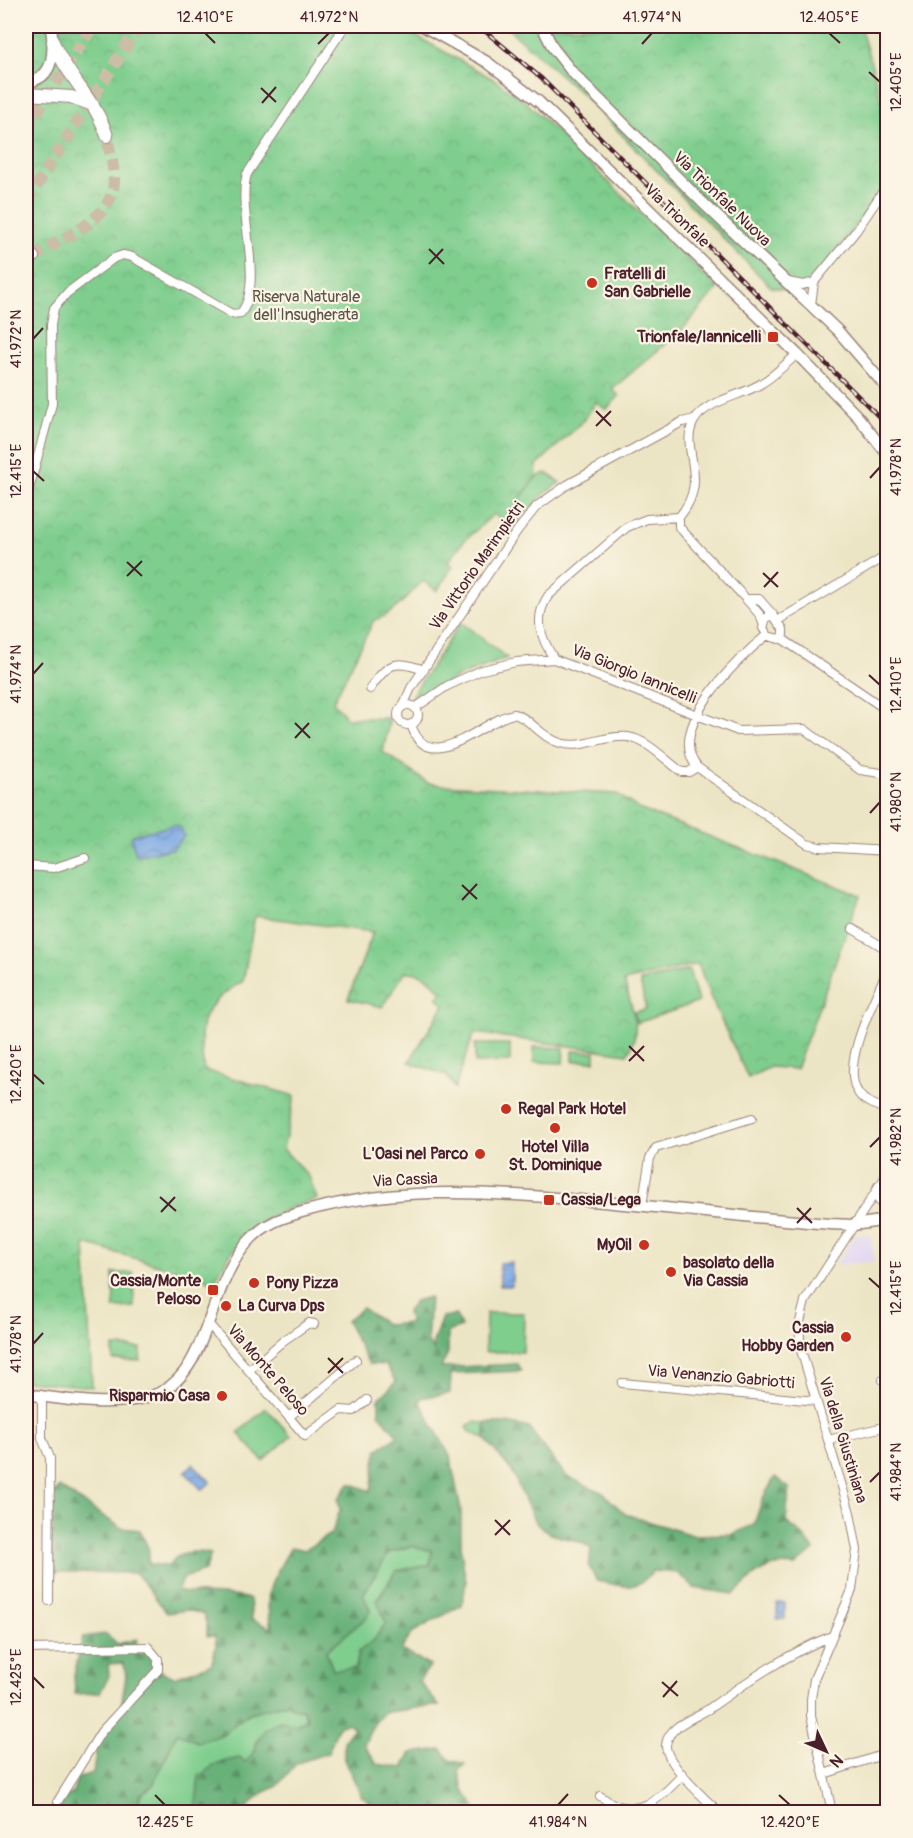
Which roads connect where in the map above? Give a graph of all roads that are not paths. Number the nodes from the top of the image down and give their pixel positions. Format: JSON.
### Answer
{"nodes":[{"id":1,"x":51,"y":26,"type":"edge"},
{"id":2,"x":345,"y":26,"type":"edge"},
{"id":3,"x":423,"y":26,"type":"edge"},
{"id":4,"x":542,"y":26,"type":"edge"},
{"id":5,"x":53,"y":42,"type":"junction"},
{"id":6,"x":26,"y":82,"type":"edge"},
{"id":7,"x":26,"y":94,"type":"edge"},
{"id":8,"x":94,"y":106,"type":"junction"},
{"id":9,"x":106,"y":136,"type":"tunnel mouth"},
{"id":10,"x":888,"y":184,"type":"edge"},
{"id":11,"x":787,"y":282,"type":"junction"},
{"id":12,"x":814,"y":282,"type":"junction"},
{"id":13,"x":811,"y":305,"type":"junction"},
{"id":14,"x":797,"y":354,"type":"junction"},
{"id":15,"x":888,"y":389,"type":"edge"},
{"id":16,"x":695,"y":419,"type":"junction"},
{"id":17,"x":888,"y":455,"type":"edge"},
{"id":18,"x":26,"y":500,"type":"edge"},
{"id":19,"x":679,"y":517,"type":"junction"},
{"id":20,"x":888,"y":555,"type":"edge"},
{"id":21,"x":746,"y":599,"type":"junction"},
{"id":22,"x":776,"y":618,"type":"junction"},
{"id":23,"x":763,"y":623,"type":"junction"},
{"id":24,"x":767,"y":635,"type":"junction"},
{"id":25,"x":781,"y":638,"type":"junction"},
{"id":26,"x":554,"y":659,"type":"junction"},
{"id":27,"x":424,"y":670,"type":"junction"},
{"id":28,"x":370,"y":689,"type":"dead end"},
{"id":29,"x":403,"y":706,"type":"junction"},
{"id":30,"x":415,"y":708,"type":"junction"},
{"id":31,"x":888,"y":711,"type":"edge"},
{"id":32,"x":698,"y":716,"type":"junction"},
{"id":33,"x":411,"y":724,"type":"junction"},
{"id":34,"x":697,"y":767,"type":"junction"},
{"id":35,"x":888,"y":774,"type":"edge"},
{"id":36,"x":888,"y":851,"type":"edge"},
{"id":37,"x":85,"y":858,"type":"dead end"},
{"id":38,"x":26,"y":866,"type":"edge"},
{"id":39,"x":853,"y":929,"type":"dead end"},
{"id":40,"x":888,"y":950,"type":"edge"},
{"id":41,"x":888,"y":969,"type":"edge"},
{"id":42,"x":888,"y":1110,"type":"edge"},
{"id":43,"x":752,"y":1118,"type":"dead end"},
{"id":44,"x":888,"y":1173,"type":"edge"},
{"id":45,"x":879,"y":1186,"type":"junction"},
{"id":46,"x":642,"y":1205,"type":"junction"},
{"id":47,"x":888,"y":1210,"type":"edge"},
{"id":48,"x":888,"y":1221,"type":"edge"},
{"id":49,"x":853,"y":1225,"type":"junction"},
{"id":50,"x":207,"y":1322,"type":"junction"},
{"id":51,"x":314,"y":1324,"type":"dead end"},
{"id":52,"x":356,"y":1360,"type":"dead end"},
{"id":53,"x":249,"y":1370,"type":"junction"},
{"id":54,"x":622,"y":1383,"type":"dead end"},
{"id":55,"x":26,"y":1394,"type":"edge"},
{"id":56,"x":42,"y":1396,"type":"junction"},
{"id":57,"x":367,"y":1400,"type":"dead end"},
{"id":58,"x":816,"y":1401,"type":"junction"},
{"id":59,"x":289,"y":1417,"type":"junction"},
{"id":60,"x":888,"y":1426,"type":"edge"},
{"id":61,"x":828,"y":1440,"type":"junction"},
{"id":62,"x":49,"y":1601,"type":"dead end"},
{"id":63,"x":832,"y":1636,"type":"junction"},
{"id":64,"x":26,"y":1649,"type":"edge"},
{"id":65,"x":807,"y":1649,"type":"junction"},
{"id":66,"x":826,"y":1651,"type":"junction"},
{"id":67,"x":888,"y":1753,"type":"edge"},
{"id":68,"x":683,"y":1774,"type":"junction"},
{"id":69,"x":824,"y":1774,"type":"junction"},
{"id":70,"x":600,"y":1796,"type":"dead end"},
{"id":71,"x":58,"y":1801,"type":"dead end"},
{"id":72,"x":719,"y":1812,"type":"edge"},
{"id":73,"x":832,"y":1812,"type":"edge"}],
"edges":[{"from":1,"to":5,"type":"main road"},
{"from":2,"to":18,"type":"street"},
{"from":3,"to":14,"type":"main road","name":"Via Trionfale"},
{"from":4,"to":11,"type":"main road","name":"Via Trionfale Nuova"},
{"from":5,"to":6,"type":"main road"},
{"from":5,"to":8,"type":"highway"},
{"from":7,"to":8,"type":"highway"},
{"from":8,"to":9,"type":"highway"},
{"from":10,"to":12,"type":"street"},
{"from":11,"to":12,"type":"street"},
{"from":11,"to":13,"type":"main road","name":"Via Trionfale Nuova"},
{"from":12,"to":13,"type":"street"},
{"from":13,"to":15,"type":"main road","name":"Via Trionfale Nuova"},
{"from":14,"to":16,"type":"street"},
{"from":14,"to":17,"type":"main road","name":"Via Trionfale"},
{"from":16,"to":19,"type":"street"},
{"from":16,"to":27,"type":"street","name":"Via Vittorio Marimpietri"},
{"from":19,"to":21,"type":"street"},
{"from":19,"to":26,"type":"street","name":"Via Giorgio Iannicelli"},
{"from":20,"to":22,"type":"street"},
{"from":21,"to":22,"type":"street"},
{"from":21,"to":23,"type":"street"},
{"from":22,"to":23,"type":"street"},
{"from":22,"to":25,"type":"street"},
{"from":23,"to":24,"type":"street"},
{"from":24,"to":25,"type":"street"},
{"from":24,"to":32,"type":"street"},
{"from":25,"to":31,"type":"street"},
{"from":26,"to":30,"type":"street"},
{"from":26,"to":32,"type":"street","name":"Via Giorgio Iannicelli"},
{"from":27,"to":28,"type":"street"},
{"from":27,"to":29,"type":"street","name":"Via Vittorio Marimpietri"},
{"from":29,"to":30,"type":"street"},
{"from":29,"to":33,"type":"street"},
{"from":30,"to":33,"type":"street"},
{"from":32,"to":34,"type":"street"},
{"from":32,"to":35,"type":"street","name":"Via Giorgio Iannicelli"},
{"from":33,"to":34,"type":"street"},
{"from":34,"to":36,"type":"street"},
{"from":37,"to":38,"type":"street"},
{"from":39,"to":40,"type":"street"},
{"from":41,"to":42,"type":"street"},
{"from":43,"to":46,"type":"street"},
{"from":44,"to":45,"type":"street","name":"Via della Giustiniana"},
{"from":45,"to":47,"type":"main road"},
{"from":45,"to":49,"type":"street","name":"Via della Giustiniana"},
{"from":46,"to":49,"type":"main road","name":"Via Cassia"},
{"from":46,"to":50,"type":"main road","name":"Via Cassia"},
{"from":48,"to":49,"type":"main road","name":"Via Cassia"},
{"from":49,"to":58,"type":"street","name":"Via della Giustiniana"},
{"from":50,"to":53,"type":"street","name":"Via Monte Peloso"},
{"from":50,"to":56,"type":"main road","name":"Via Cassia"},
{"from":51,"to":53,"type":"street"},
{"from":52,"to":59,"type":"street"},
{"from":53,"to":59,"type":"street","name":"Via Monte Peloso"},
{"from":54,"to":58,"type":"street","name":"Via Venanzio Gabriotti"},
{"from":55,"to":56,"type":"main road","name":"Via Cassia"},
{"from":56,"to":62,"type":"street"},
{"from":57,"to":59,"type":"street","name":"Via Monte Peloso"},
{"from":58,"to":61,"type":"street","name":"Via della Giustiniana"},
{"from":60,"to":61,"type":"street"},
{"from":61,"to":63,"type":"street","name":"Via della Giustiniana"},
{"from":63,"to":65,"type":"street"},
{"from":63,"to":66,"type":"street","name":"Via della Giustiniana"},
{"from":64,"to":71,"type":"street"},
{"from":65,"to":66,"type":"street"},
{"from":65,"to":68,"type":"street"},
{"from":66,"to":69,"type":"street","name":"Via della Giustiniana"},
{"from":67,"to":69,"type":"street"},
{"from":68,"to":70,"type":"street"},
{"from":68,"to":72,"type":"street"},
{"from":69,"to":73,"type":"street","name":"Via della Giustiniana"}]}
